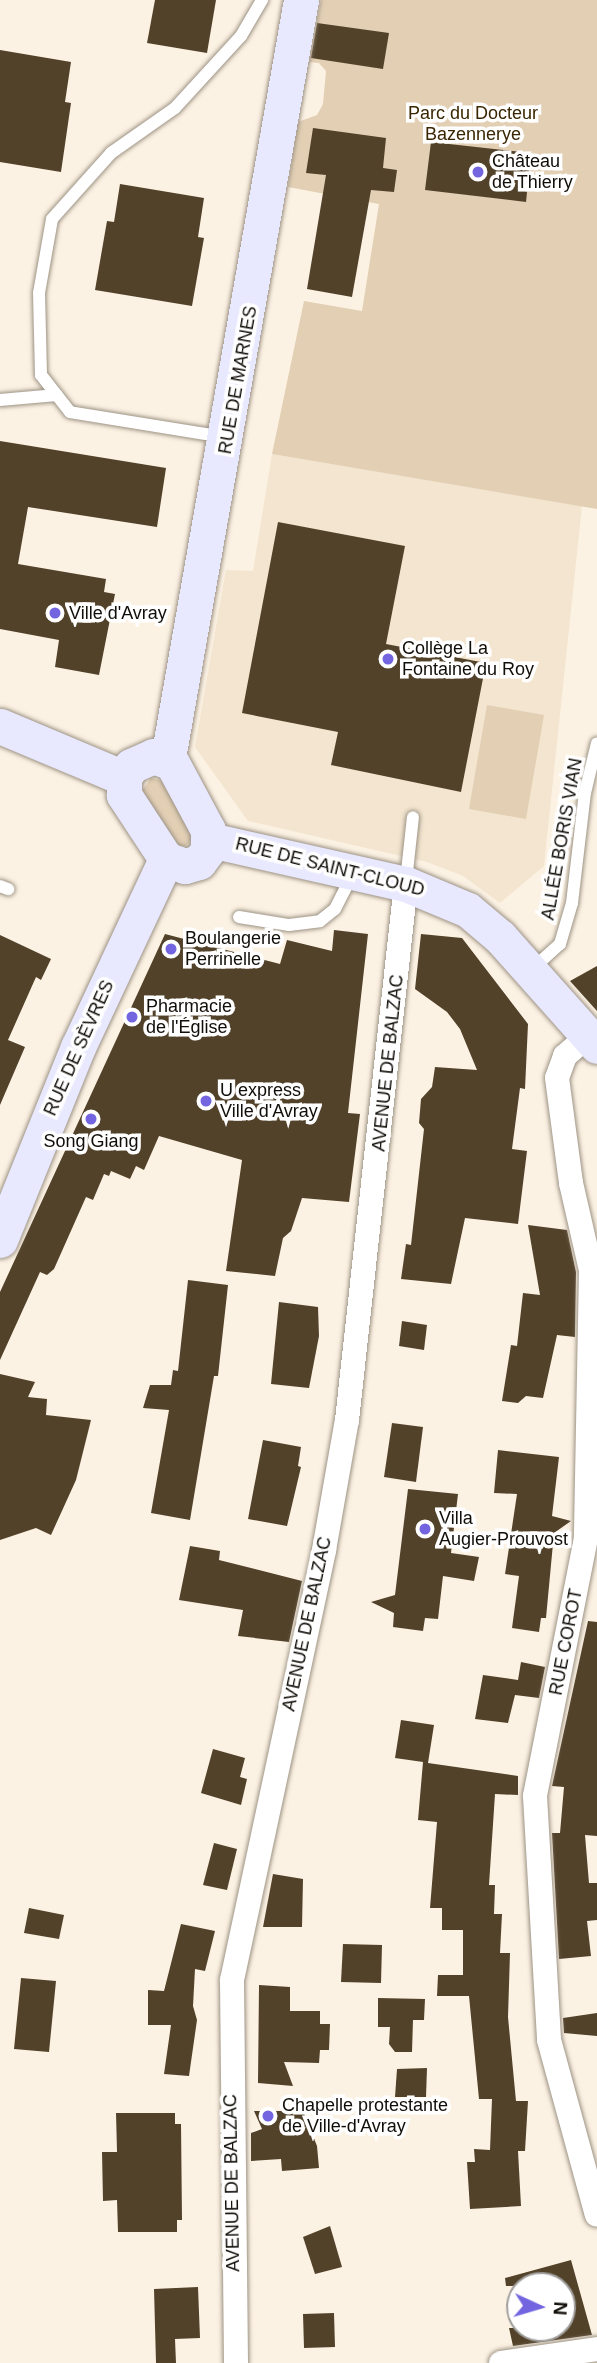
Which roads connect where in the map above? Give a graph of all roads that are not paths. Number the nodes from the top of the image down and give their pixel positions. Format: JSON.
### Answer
{"nodes":[{"id":1,"x":262,"y":0,"type":"edge"},
{"id":2,"x":301,"y":0,"type":"edge"},
{"id":3,"x":57,"y":395,"type":"junction"},
{"id":4,"x":0,"y":400,"type":"edge"},
{"id":5,"x":228,"y":438,"type":"junction"},
{"id":6,"x":0,"y":726,"type":"edge"},
{"id":7,"x":597,"y":743,"type":"edge"},
{"id":8,"x":168,"y":758,"type":"junction"},
{"id":9,"x":124,"y":778,"type":"junction"},
{"id":10,"x":414,"y":817,"type":"dead end"},
{"id":11,"x":210,"y":840,"type":"junction"},
{"id":12,"x":166,"y":859,"type":"junction"},
{"id":13,"x":354,"y":872,"type":"junction"},
{"id":14,"x":406,"y":884,"type":"junction"},
{"id":15,"x":239,"y":917,"type":"dead end"},
{"id":16,"x":530,"y":970,"type":"junction"},
{"id":17,"x":593,"y":1040,"type":"edge"},
{"id":18,"x":0,"y":1240,"type":"edge"},
{"id":19,"x":597,"y":2215,"type":"edge"},
{"id":20,"x":597,"y":2349,"type":"edge"},
{"id":21,"x":236,"y":2363,"type":"edge"},
{"id":22,"x":501,"y":2363,"type":"edge"}],
"edges":[{"from":1,"to":3,"type":"lane"},
{"from":2,"to":5,"type":"main road","name":"RUE DE MARNES"},
{"from":3,"to":4,"type":"lane"},
{"from":3,"to":5,"type":"lane"},
{"from":5,"to":8,"type":"main road","name":"RUE DE MARNES"},
{"from":6,"to":9,"type":"main road"},
{"from":7,"to":16,"type":"lane","name":"ALLÉE BORIS VIAN"},
{"from":8,"to":9,"type":"main road"},
{"from":8,"to":11,"type":"main road"},
{"from":9,"to":12,"type":"main road"},
{"from":10,"to":14,"type":"lane"},
{"from":11,"to":12,"type":"main road"},
{"from":11,"to":13,"type":"main road","name":"RUE DE SAINT-CLOUD"},
{"from":12,"to":18,"type":"main road","name":"RUE DE SÈVRES"},
{"from":13,"to":14,"type":"main road","name":"RUE DE SAINT-CLOUD"},
{"from":13,"to":15,"type":"lane"},
{"from":14,"to":16,"type":"main road","name":"RUE DE SAINT-CLOUD"},
{"from":14,"to":21,"type":"street","name":"AVENUE DE BALZAC"},
{"from":16,"to":17,"type":"main road","name":"RUE DE SAINT-CLOUD"},
{"from":17,"to":19,"type":"street","name":"RUE COROT"},
{"from":20,"to":22,"type":"street"}]}
